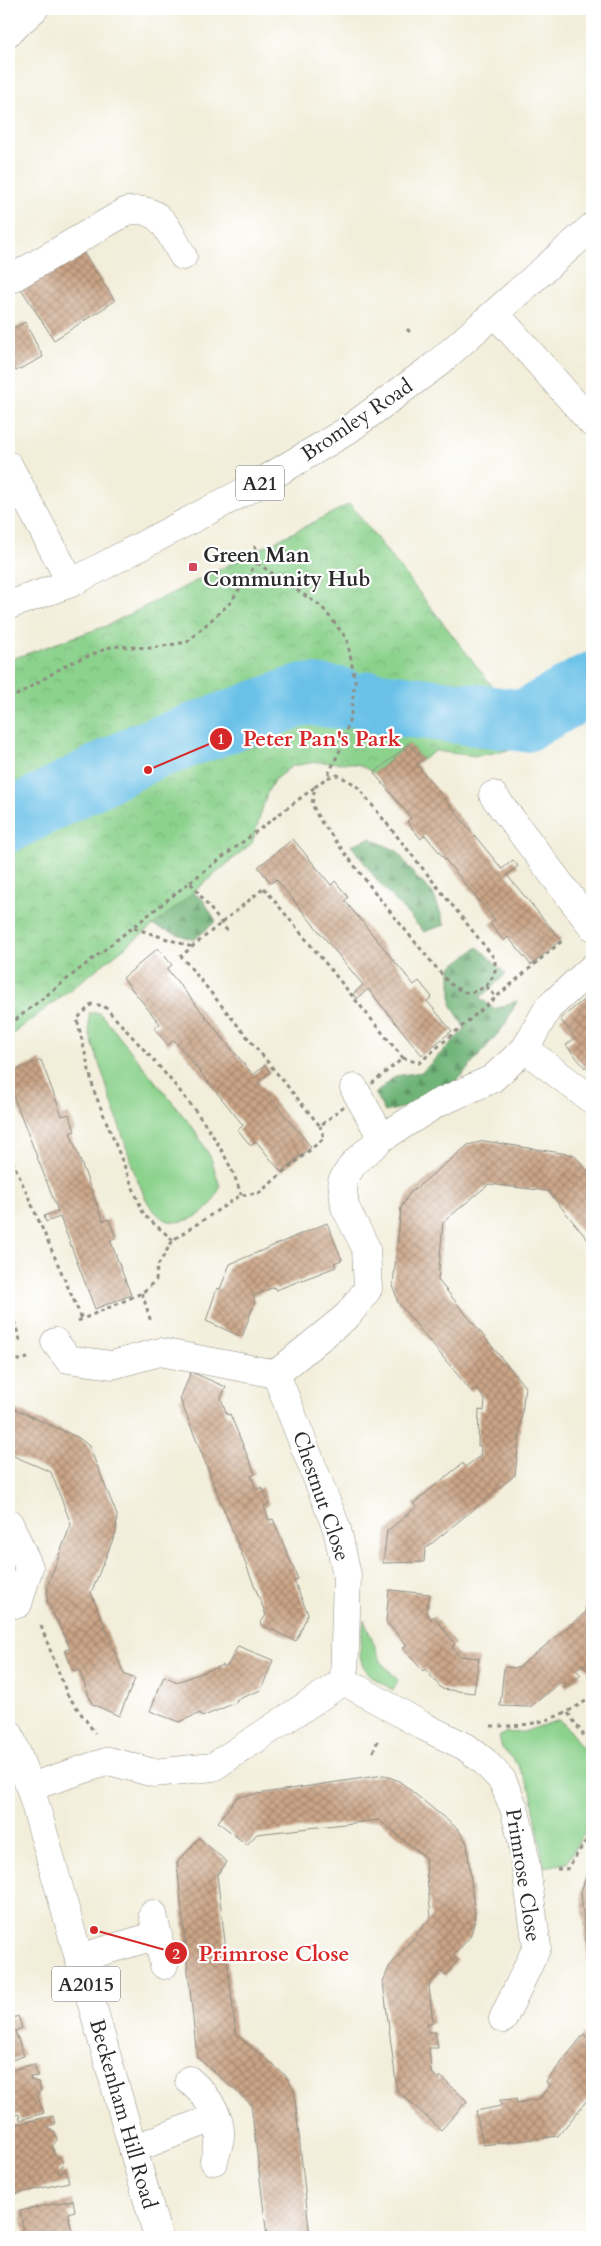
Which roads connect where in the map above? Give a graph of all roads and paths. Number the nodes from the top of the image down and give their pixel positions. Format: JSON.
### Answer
{"nodes":[{"id":1,"x":34,"y":9,"type":"edge"},
{"id":2,"x":9,"y":32,"type":"edge"},
{"id":3,"x":592,"y":227,"type":"edge"},
{"id":4,"x":183,"y":256,"type":"dead end"},
{"id":5,"x":9,"y":280,"type":"edge"},
{"id":6,"x":495,"y":313,"type":"junction"},
{"id":7,"x":407,"y":329,"type":"dead end"},
{"id":8,"x":412,"y":334,"type":"dead end"},
{"id":9,"x":592,"y":423,"type":"edge"},
{"id":10,"x":9,"y":466,"type":"edge"},
{"id":11,"x":255,"y":545,"type":"dead end"},
{"id":12,"x":256,"y":562,"type":"junction"},
{"id":13,"x":71,"y":583,"type":"junction"},
{"id":14,"x":9,"y":604,"type":"edge"},
{"id":15,"x":9,"y":700,"type":"edge"},
{"id":16,"x":326,"y":778,"type":"junction"},
{"id":17,"x":315,"y":787,"type":"junction"},
{"id":18,"x":494,"y":795,"type":"dead end"},
{"id":19,"x":190,"y":882,"type":"junction"},
{"id":20,"x":221,"y":923,"type":"junction"},
{"id":21,"x":590,"y":923,"type":"edge"},
{"id":22,"x":133,"y":928,"type":"junction"},
{"id":23,"x":230,"y":933,"type":"dead end"},
{"id":24,"x":192,"y":947,"type":"junction"},
{"id":25,"x":592,"y":968,"type":"edge"},
{"id":26,"x":486,"y":986,"type":"junction"},
{"id":27,"x":496,"y":997,"type":"junction"},
{"id":28,"x":9,"y":1025,"type":"edge"},
{"id":29,"x":525,"y":1049,"type":"junction"},
{"id":30,"x":403,"y":1058,"type":"junction"},
{"id":31,"x":357,"y":1091,"type":"junction"},
{"id":32,"x":592,"y":1100,"type":"edge"},
{"id":33,"x":320,"y":1126,"type":"junction"},
{"id":34,"x":382,"y":1138,"type":"junction"},
{"id":35,"x":9,"y":1153,"type":"edge"},
{"id":36,"x":241,"y":1195,"type":"junction"},
{"id":37,"x":173,"y":1240,"type":"junction"},
{"id":38,"x":55,"y":1342,"type":"dead end"},
{"id":39,"x":276,"y":1374,"type":"junction"},
{"id":40,"x":11,"y":1536,"type":"edge"},
{"id":41,"x":21,"y":1594,"type":"joint"},
{"id":42,"x":344,"y":1682,"type":"junction"},
{"id":43,"x":592,"y":1697,"type":"edge"},
{"id":44,"x":568,"y":1713,"type":"junction"},
{"id":45,"x":486,"y":1726,"type":"dead end"},
{"id":46,"x":9,"y":1732,"type":"edge"},
{"id":47,"x":592,"y":1747,"type":"edge"},
{"id":48,"x":108,"y":1761,"type":"junction"},
{"id":49,"x":30,"y":1787,"type":"junction"},
{"id":50,"x":592,"y":1832,"type":"edge"},
{"id":51,"x":525,"y":1872,"type":"junction"},
{"id":52,"x":79,"y":1958,"type":"junction"},
{"id":53,"x":164,"y":1965,"type":"dead end"},
{"id":54,"x":504,"y":2018,"type":"dead end"},
{"id":55,"x":189,"y":2080,"type":"dead end"},
{"id":56,"x":216,"y":2117,"type":"junction"},
{"id":57,"x":133,"y":2149,"type":"junction"},
{"id":58,"x":214,"y":2160,"type":"dead end"},
{"id":59,"x":158,"y":2237,"type":"edge"}],
"edges":[{"from":1,"to":2,"type":"street"},
{"from":3,"to":6,"type":"street","name":"Bromley Road","number":"A21"},
{"from":4,"to":5,"type":"street"},
{"from":6,"to":9,"type":"street"},
{"from":6,"to":13,"type":"street","name":"Bromley Road","number":"A21"},
{"from":7,"to":8,"type":"path"},
{"from":10,"to":13,"type":"street"},
{"from":11,"to":12,"type":"path"},
{"from":12,"to":15,"type":"path"},
{"from":12,"to":16,"type":"path"},
{"from":13,"to":14,"type":"street","name":"Bromley Road","number":"A21"},
{"from":16,"to":17,"type":"path"},
{"from":16,"to":26,"type":"path"},
{"from":17,"to":19,"type":"path"},
{"from":17,"to":26,"type":"path"},
{"from":18,"to":21,"type":"street"},
{"from":19,"to":20,"type":"path"},
{"from":19,"to":22,"type":"path"},
{"from":20,"to":23,"type":"path"},
{"from":20,"to":24,"type":"path"},
{"from":20,"to":30,"type":"path"},
{"from":21,"to":27,"type":"path"},
{"from":22,"to":24,"type":"path"},
{"from":22,"to":28,"type":"path"},
{"from":24,"to":33,"type":"path"},
{"from":25,"to":29,"type":"street"},
{"from":26,"to":27,"type":"path"},
{"from":27,"to":30,"type":"path"},
{"from":29,"to":32,"type":"street"},
{"from":29,"to":34,"type":"street"},
{"from":30,"to":31,"type":"path"},
{"from":31,"to":33,"type":"path"},
{"from":31,"to":34,"type":"street"},
{"from":33,"to":36,"type":"path"},
{"from":34,"to":39,"type":"street"},
{"from":35,"to":37,"type":"path"},
{"from":36,"to":37,"type":"path"},
{"from":36,"to":37,"type":"path"},
{"from":38,"to":39,"type":"street"},
{"from":39,"to":42,"type":"street","name":"Chestnut Close"},
{"from":40,"to":41,"type":"street"},
{"from":41,"to":48,"type":"path"},
{"from":42,"to":48,"type":"street"},
{"from":42,"to":51,"type":"street","name":"Primrose Close"},
{"from":43,"to":44,"type":"path"},
{"from":44,"to":45,"type":"path"},
{"from":44,"to":47,"type":"path"},
{"from":46,"to":49,"type":"street","name":"Beckenham Hill Road","number":"A2015"},
{"from":48,"to":49,"type":"street"},
{"from":49,"to":52,"type":"street","name":"Beckenham Hill Road","number":"A2015"},
{"from":50,"to":51,"type":"path"},
{"from":51,"to":54,"type":"street","name":"Primrose Close"},
{"from":52,"to":53,"type":"street"},
{"from":52,"to":57,"type":"street","name":"Beckenham Hill Road","number":"A2015"},
{"from":55,"to":56,"type":"street"},
{"from":56,"to":57,"type":"street"},
{"from":56,"to":58,"type":"street"},
{"from":57,"to":59,"type":"street","name":"Beckenham Hill Road","number":"A2015"}]}
